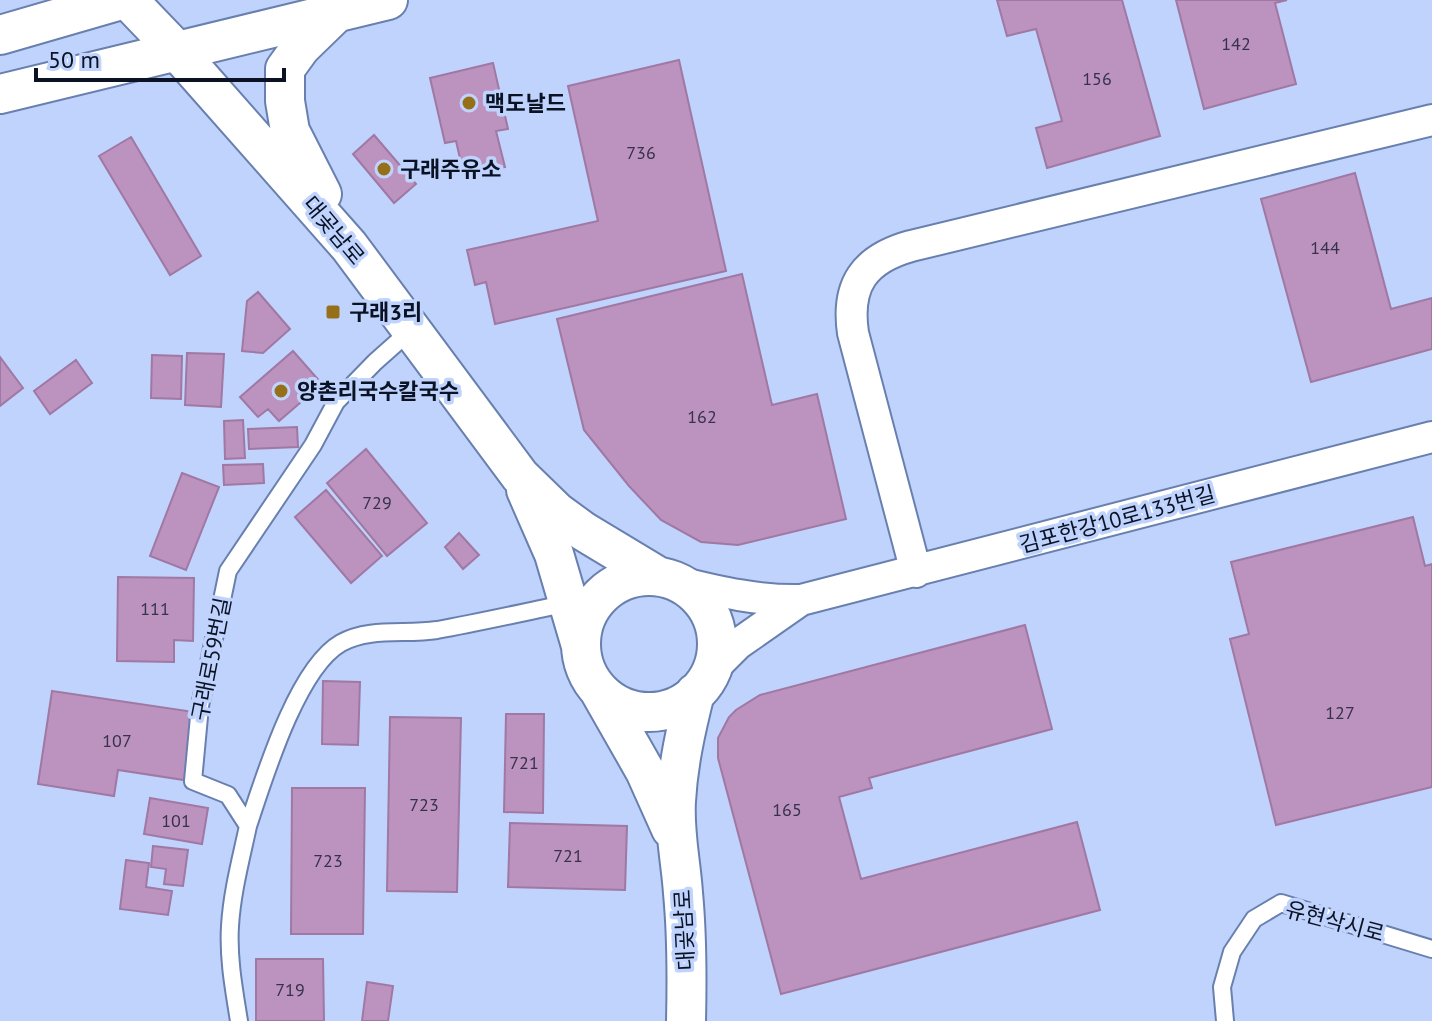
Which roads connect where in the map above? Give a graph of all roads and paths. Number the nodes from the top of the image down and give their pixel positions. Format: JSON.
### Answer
{"nodes":[{"id":1,"x":121,"y":0,"type":"edge"},
{"id":2,"x":128,"y":0,"type":"edge"},
{"id":3,"x":388,"y":0,"type":"edge"},
{"id":4,"x":335,"y":14,"type":"junction"},
{"id":5,"x":0,"y":35,"type":"edge"},
{"id":6,"x":176,"y":50,"type":"junction"},
{"id":7,"x":0,"y":94,"type":"edge"},
{"id":8,"x":1432,"y":120,"type":"edge"},
{"id":9,"x":349,"y":246,"type":"junction"},
{"id":10,"x":411,"y":330,"type":"junction"},
{"id":11,"x":1432,"y":437,"type":"edge"},
{"id":12,"x":520,"y":476,"type":"junction"},
{"id":13,"x":916,"y":572,"type":"junction"},
{"id":14,"x":668,"y":578,"type":"junction"},
{"id":15,"x":801,"y":600,"type":"junction"},
{"id":16,"x":569,"y":603,"type":"junction"},
{"id":17,"x":581,"y":647,"type":"junction"},
{"id":18,"x":702,"y":683,"type":"junction"},
{"id":19,"x":597,"y":687,"type":"junction"},
{"id":20,"x":248,"y":826,"type":"junction"},
{"id":21,"x":675,"y":839,"type":"junction"},
{"id":22,"x":1432,"y":949,"type":"edge"},
{"id":23,"x":239,"y":1021,"type":"edge"},
{"id":24,"x":686,"y":1021,"type":"edge"},
{"id":25,"x":1225,"y":1021,"type":"edge"}],
"edges":[{"from":1,"to":5,"type":"street"},
{"from":2,"to":6,"type":"street","name":"대곶남로"},
{"from":3,"to":4,"type":"street"},
{"from":4,"to":6,"type":"street"},
{"from":4,"to":9,"type":"street"},
{"from":6,"to":7,"type":"street"},
{"from":6,"to":9,"type":"street","name":"대곶남로"},
{"from":8,"to":13,"type":"street"},
{"from":9,"to":10,"type":"street","name":"대곶남로"},
{"from":10,"to":12,"type":"street","name":"대곶남로"},
{"from":10,"to":20,"type":"lane","name":"구래로59번길"},
{"from":11,"to":13,"type":"street","name":"김포한강10로133번길"},
{"from":12,"to":14,"type":"street"},
{"from":12,"to":16,"type":"street"},
{"from":13,"to":15,"type":"street","name":"김포한강10로133번길"},
{"from":14,"to":15,"type":"street"},
{"from":14,"to":17,"type":"street"},
{"from":14,"to":18,"type":"street"},
{"from":15,"to":18,"type":"street"},
{"from":16,"to":17,"type":"street"},
{"from":16,"to":20,"type":"lane"},
{"from":17,"to":19,"type":"street"},
{"from":18,"to":19,"type":"street"},
{"from":18,"to":21,"type":"street"},
{"from":19,"to":21,"type":"street"},
{"from":20,"to":23,"type":"lane"},
{"from":21,"to":24,"type":"street","name":"대곶남로"},
{"from":22,"to":25,"type":"lane","name":"유현삭시로"}]}
